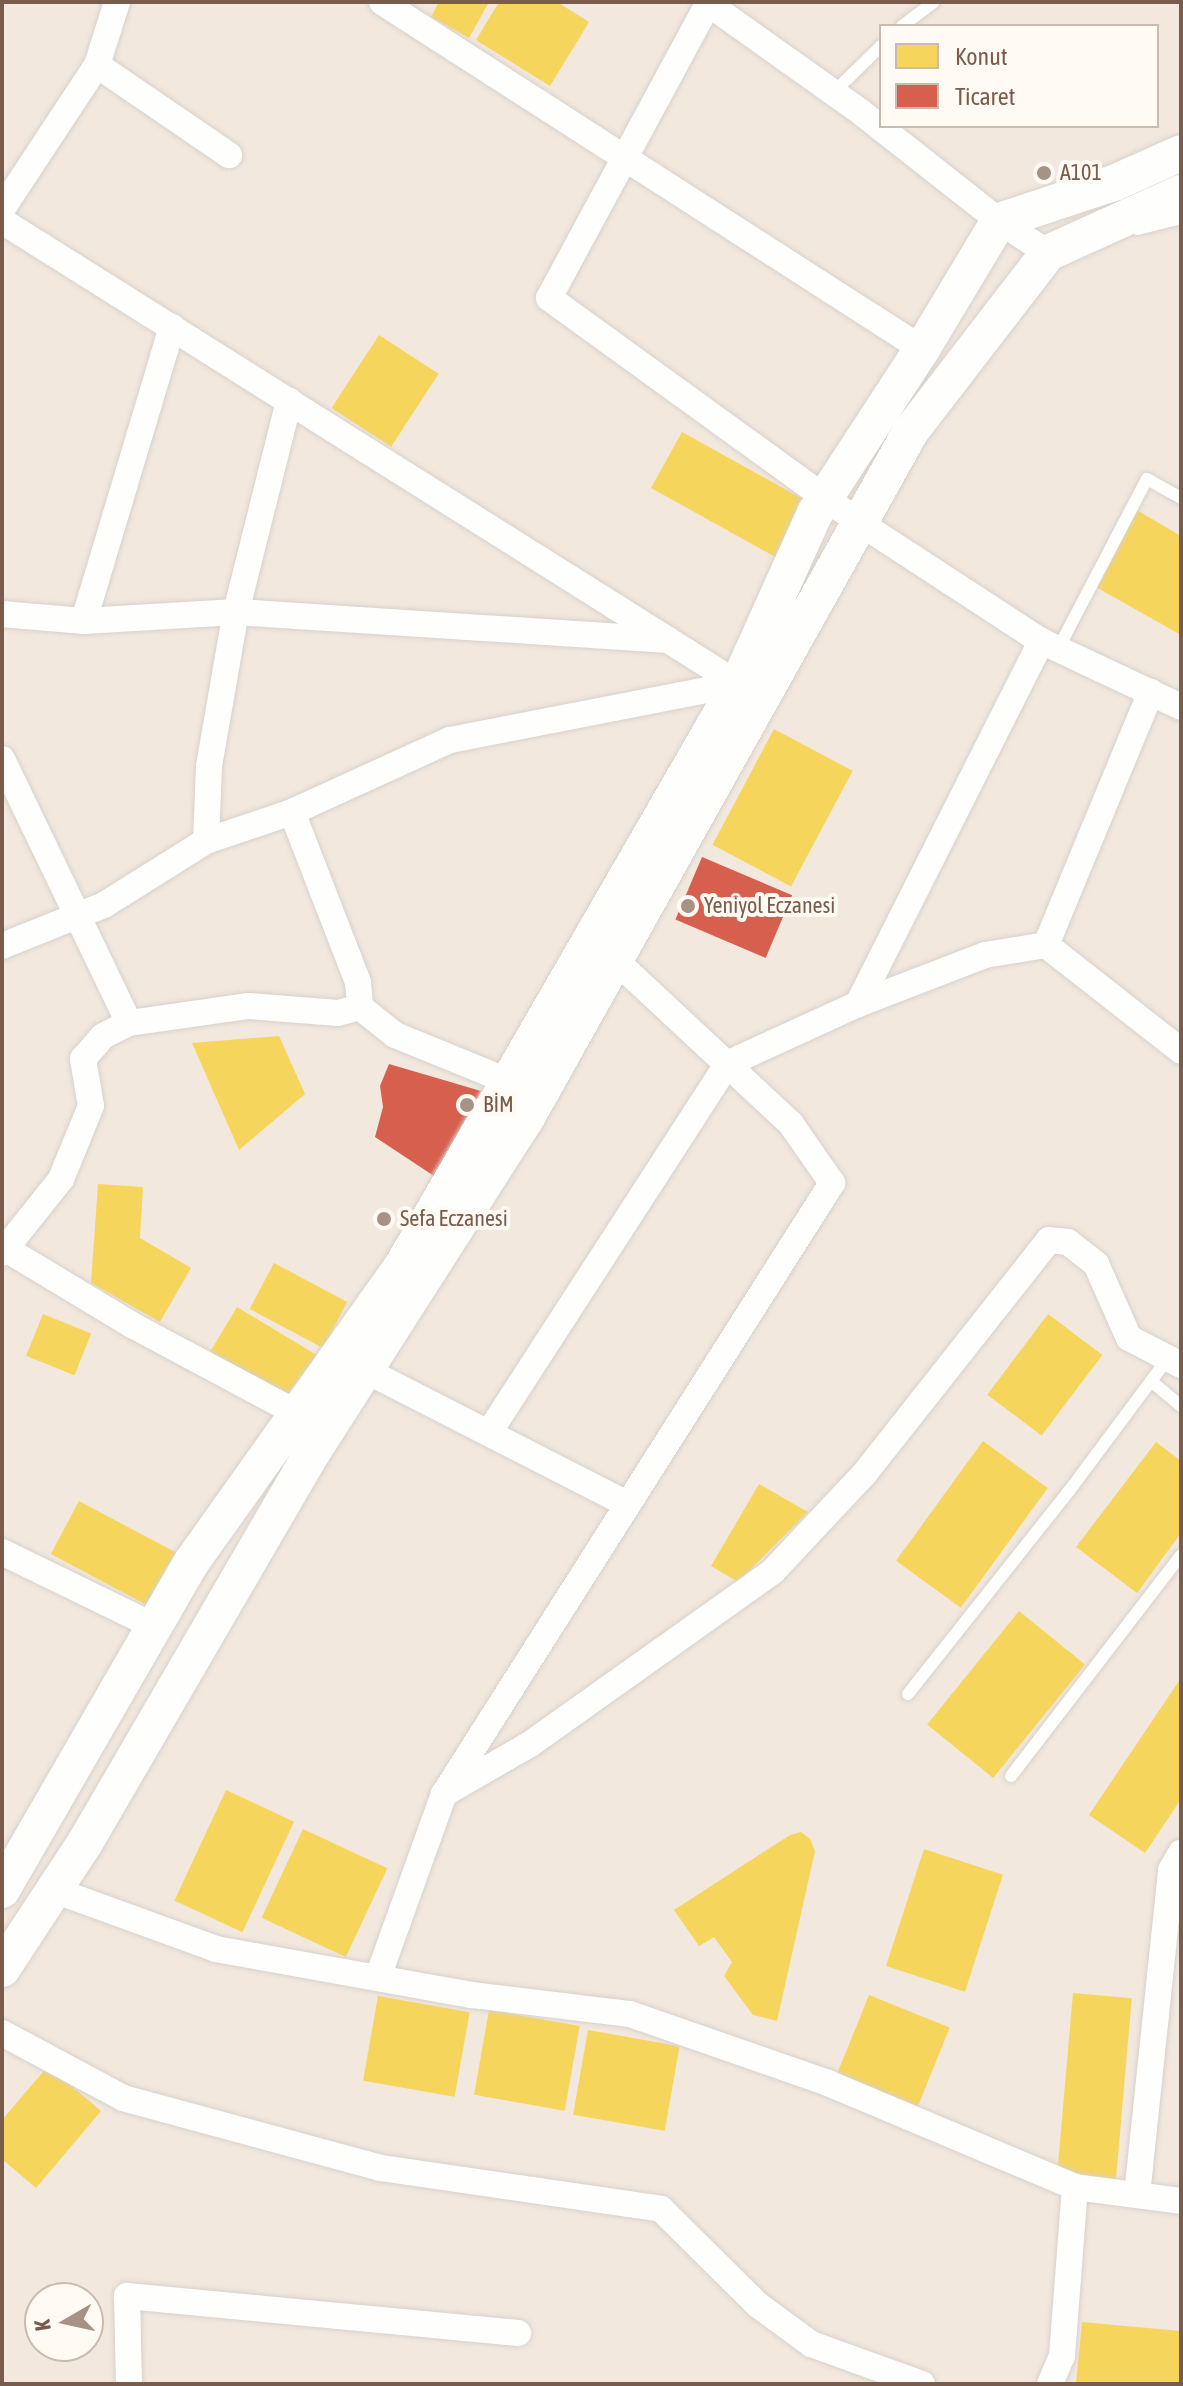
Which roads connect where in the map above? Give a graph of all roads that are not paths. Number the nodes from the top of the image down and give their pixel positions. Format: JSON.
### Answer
{"nodes":[{"id":1,"x":117,"y":2,"type":"edge"},
{"id":2,"x":382,"y":2,"type":"edge"},
{"id":3,"x":708,"y":2,"type":"edge"},
{"id":4,"x":934,"y":2,"type":"edge"},
{"id":5,"x":905,"y":24,"type":"edge"},
{"id":6,"x":879,"y":48,"type":"edge"},
{"id":7,"x":97,"y":65,"type":"junction"},
{"id":8,"x":834,"y":92,"type":"junction"},
{"id":9,"x":879,"y":127,"type":"edge"},
{"id":10,"x":880,"y":128,"type":"edge"},
{"id":11,"x":1181,"y":153,"type":"edge"},
{"id":12,"x":229,"y":155,"type":"dead end"},
{"id":13,"x":624,"y":158,"type":"junction"},
{"id":14,"x":1181,"y":193,"type":"edge"},
{"id":15,"x":2,"y":209,"type":"edge"},
{"id":16,"x":1181,"y":218,"type":"edge"},
{"id":17,"x":2,"y":221,"type":"edge"},
{"id":18,"x":999,"y":221,"type":"junction"},
{"id":19,"x":1048,"y":253,"type":"junction"},
{"id":20,"x":172,"y":327,"type":"junction"},
{"id":21,"x":922,"y":349,"type":"junction"},
{"id":22,"x":289,"y":401,"type":"junction"},
{"id":23,"x":825,"y":497,"type":"junction"},
{"id":24,"x":1181,"y":498,"type":"edge"},
{"id":25,"x":860,"y":523,"type":"junction"},
{"id":26,"x":236,"y":612,"type":"junction"},
{"id":27,"x":2,"y":614,"type":"edge"},
{"id":28,"x":84,"y":621,"type":"junction"},
{"id":29,"x":668,"y":640,"type":"junction"},
{"id":30,"x":1050,"y":645,"type":"junction"},
{"id":31,"x":738,"y":684,"type":"junction"},
{"id":32,"x":1151,"y":692,"type":"junction"},
{"id":33,"x":1181,"y":707,"type":"edge"},
{"id":34,"x":2,"y":759,"type":"edge"},
{"id":35,"x":292,"y":812,"type":"junction"},
{"id":36,"x":206,"y":841,"type":"junction"},
{"id":37,"x":76,"y":916,"type":"junction"},
{"id":38,"x":1046,"y":945,"type":"junction"},
{"id":39,"x":2,"y":946,"type":"edge"},
{"id":40,"x":603,"y":949,"type":"junction"},
{"id":41,"x":858,"y":1004,"type":"junction"},
{"id":42,"x":360,"y":1007,"type":"junction"},
{"id":43,"x":129,"y":1023,"type":"junction"},
{"id":44,"x":1181,"y":1051,"type":"edge"},
{"id":45,"x":727,"y":1064,"type":"junction"},
{"id":46,"x":508,"y":1081,"type":"junction"},
{"id":47,"x":4,"y":1251,"type":"edge"},
{"id":48,"x":1174,"y":1362,"type":"edge"},
{"id":49,"x":367,"y":1371,"type":"junction"},
{"id":50,"x":1151,"y":1381,"type":"junction"},
{"id":51,"x":1181,"y":1406,"type":"edge"},
{"id":52,"x":297,"y":1413,"type":"junction"},
{"id":53,"x":490,"y":1431,"type":"junction"},
{"id":54,"x":627,"y":1504,"type":"junction"},
{"id":55,"x":2,"y":1552,"type":"edge"},
{"id":56,"x":1181,"y":1555,"type":"edge"},
{"id":57,"x":154,"y":1626,"type":"junction"},
{"id":58,"x":908,"y":1694,"type":"dead end"},
{"id":59,"x":1011,"y":1776,"type":"dead end"},
{"id":60,"x":444,"y":1794,"type":"junction"},
{"id":61,"x":1181,"y":1853,"type":"edge"},
{"id":62,"x":3,"y":1887,"type":"edge"},
{"id":63,"x":54,"y":1890,"type":"junction"},
{"id":64,"x":2,"y":1969,"type":"edge"},
{"id":65,"x":378,"y":1977,"type":"junction"},
{"id":66,"x":1169,"y":2006,"type":"edge"},
{"id":67,"x":2,"y":2033,"type":"edge"},
{"id":68,"x":1075,"y":2187,"type":"junction"},
{"id":69,"x":1137,"y":2195,"type":"junction"},
{"id":70,"x":1181,"y":2201,"type":"edge"},
{"id":71,"x":518,"y":2333,"type":"dead end"},
{"id":72,"x":129,"y":2384,"type":"edge"},
{"id":73,"x":922,"y":2384,"type":"edge"},
{"id":74,"x":1050,"y":2384,"type":"edge"}],
"edges":[{"from":1,"to":7,"type":"street"},
{"from":2,"to":13,"type":"street"},
{"from":3,"to":8,"type":"street"},
{"from":3,"to":13,"type":"street"},
{"from":4,"to":5,"type":"lane"},
{"from":6,"to":8,"type":"lane"},
{"from":7,"to":12,"type":"street"},
{"from":7,"to":15,"type":"street"},
{"from":8,"to":9,"type":"street"},
{"from":10,"to":18,"type":"street"},
{"from":11,"to":18,"type":"street"},
{"from":13,"to":21,"type":"street"},
{"from":13,"to":23,"type":"street"},
{"from":14,"to":19,"type":"street"},
{"from":16,"to":19,"type":"lane"},
{"from":17,"to":20,"type":"street"},
{"from":18,"to":19,"type":"street"},
{"from":18,"to":21,"type":"street"},
{"from":19,"to":25,"type":"street"},
{"from":20,"to":22,"type":"street"},
{"from":20,"to":28,"type":"street"},
{"from":21,"to":23,"type":"street"},
{"from":22,"to":26,"type":"street"},
{"from":22,"to":29,"type":"street"},
{"from":23,"to":25,"type":"street"},
{"from":23,"to":31,"type":"street"},
{"from":24,"to":30,"type":"lane"},
{"from":25,"to":30,"type":"street"},
{"from":25,"to":40,"type":"street"},
{"from":26,"to":28,"type":"street"},
{"from":26,"to":29,"type":"street"},
{"from":26,"to":36,"type":"street"},
{"from":27,"to":28,"type":"street"},
{"from":29,"to":31,"type":"street"},
{"from":30,"to":32,"type":"street"},
{"from":30,"to":41,"type":"street"},
{"from":31,"to":35,"type":"street"},
{"from":31,"to":40,"type":"street"},
{"from":32,"to":33,"type":"street"},
{"from":32,"to":38,"type":"street"},
{"from":34,"to":37,"type":"street"},
{"from":35,"to":36,"type":"street"},
{"from":35,"to":42,"type":"street"},
{"from":36,"to":37,"type":"street"},
{"from":37,"to":39,"type":"street"},
{"from":37,"to":43,"type":"street"},
{"from":38,"to":41,"type":"street"},
{"from":38,"to":44,"type":"street"},
{"from":40,"to":45,"type":"street"},
{"from":40,"to":46,"type":"street"},
{"from":40,"to":49,"type":"street"},
{"from":41,"to":45,"type":"street"},
{"from":42,"to":43,"type":"street"},
{"from":42,"to":46,"type":"street"},
{"from":43,"to":47,"type":"street"},
{"from":45,"to":53,"type":"street"},
{"from":45,"to":54,"type":"street"},
{"from":46,"to":52,"type":"street"},
{"from":47,"to":52,"type":"street"},
{"from":48,"to":50,"type":"lane"},
{"from":48,"to":60,"type":"street"},
{"from":49,"to":53,"type":"street"},
{"from":49,"to":63,"type":"street"},
{"from":50,"to":51,"type":"lane"},
{"from":50,"to":58,"type":"lane"},
{"from":52,"to":57,"type":"street"},
{"from":53,"to":54,"type":"street"},
{"from":54,"to":60,"type":"street"},
{"from":55,"to":57,"type":"street"},
{"from":56,"to":59,"type":"lane"},
{"from":57,"to":62,"type":"street"},
{"from":60,"to":65,"type":"street"},
{"from":61,"to":66,"type":"street"},
{"from":63,"to":64,"type":"street"},
{"from":63,"to":65,"type":"street"},
{"from":65,"to":68,"type":"street"},
{"from":66,"to":69,"type":"street"},
{"from":67,"to":73,"type":"street"},
{"from":68,"to":69,"type":"street"},
{"from":68,"to":74,"type":"street"},
{"from":69,"to":70,"type":"street"},
{"from":71,"to":72,"type":"street"}]}
